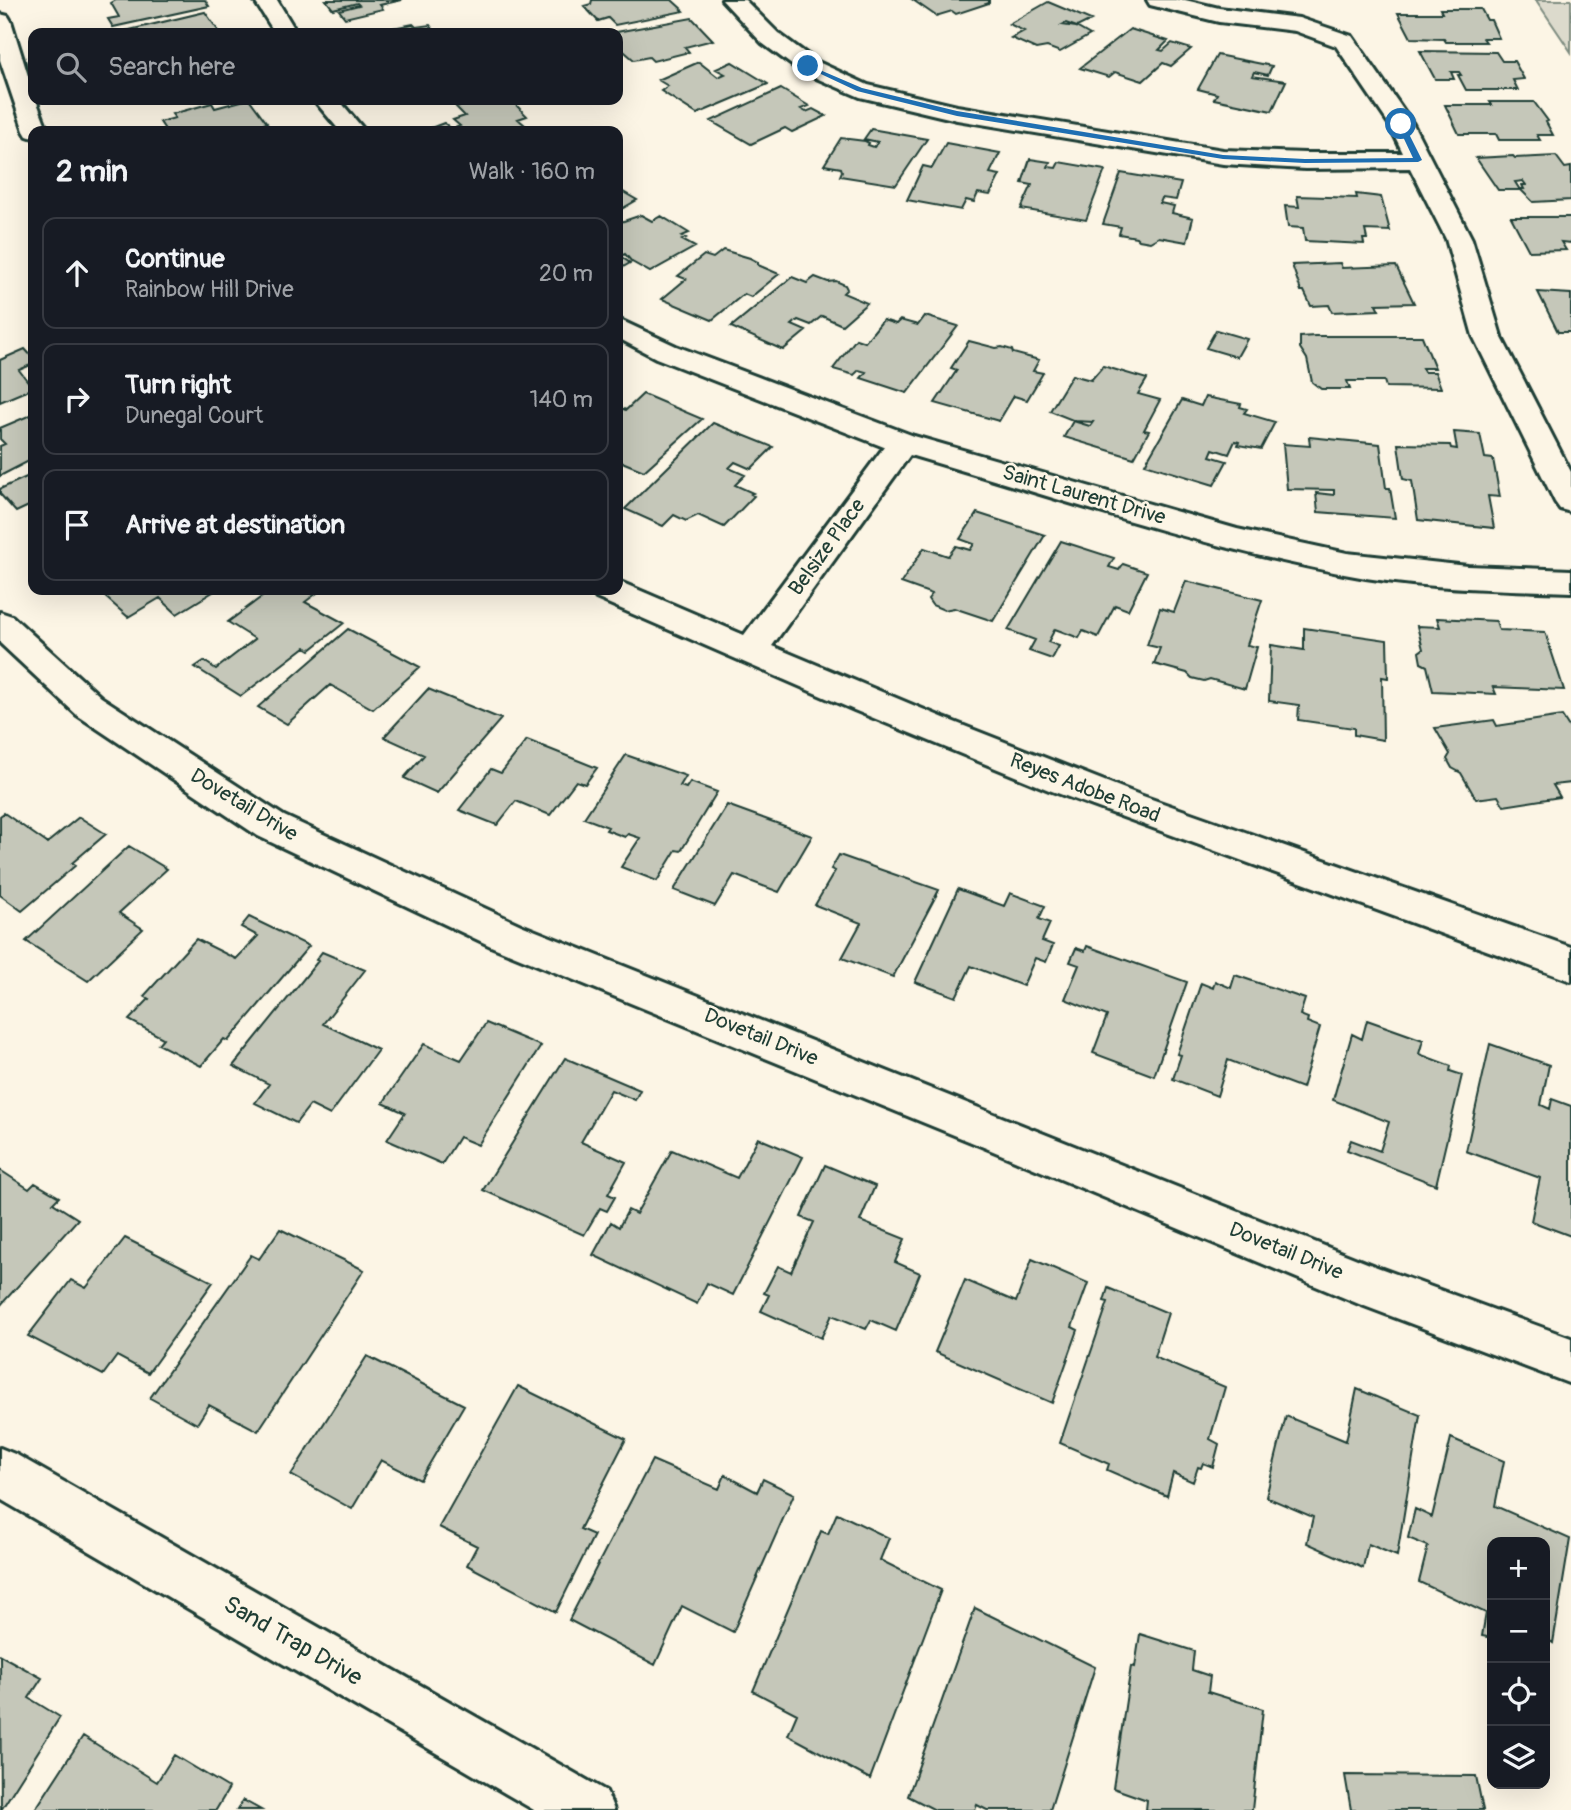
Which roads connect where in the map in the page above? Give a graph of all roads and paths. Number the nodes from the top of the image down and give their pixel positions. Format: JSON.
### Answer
{"nodes":[{"id":1,"x":265,"y":0,"type":"edge"},
{"id":2,"x":733,"y":0,"type":"edge"},
{"id":3,"x":1158,"y":0,"type":"edge"},
{"id":4,"x":0,"y":21,"type":"edge"},
{"id":5,"x":284,"y":28,"type":"edge"},
{"id":6,"x":330,"y":105,"type":"edge"},
{"id":7,"x":34,"y":126,"type":"edge"},
{"id":8,"x":349,"y":126,"type":"edge"},
{"id":9,"x":1418,"y":160,"type":"junction"},
{"id":10,"x":623,"y":330,"type":"edge"},
{"id":11,"x":904,"y":443,"type":"junction"},
{"id":12,"x":1571,"y":502,"type":"edge"},
{"id":13,"x":1571,"y":581,"type":"edge"},
{"id":14,"x":620,"y":595,"type":"edge"},
{"id":15,"x":0,"y":624,"type":"edge"},
{"id":16,"x":750,"y":651,"type":"junction"},
{"id":17,"x":1571,"y":964,"type":"edge"},
{"id":18,"x":1571,"y":1361,"type":"edge"},
{"id":19,"x":0,"y":1472,"type":"edge"},
{"id":20,"x":587,"y":1810,"type":"edge"}],
"edges":[{"from":1,"to":5,"type":"street"},
{"from":2,"to":9,"type":"street"},
{"from":3,"to":9,"type":"street"},
{"from":4,"to":7,"type":"street"},
{"from":6,"to":8,"type":"street"},
{"from":9,"to":12,"type":"street"},
{"from":10,"to":11,"type":"street","name":"Saint Laurent Drive"},
{"from":11,"to":13,"type":"street","name":"Saint Laurent Drive"},
{"from":11,"to":16,"type":"street","name":"Belsize Place"},
{"from":14,"to":16,"type":"street","name":"Reyes Adobe Road"},
{"from":15,"to":18,"type":"street","name":"Dovetail Drive"},
{"from":16,"to":17,"type":"street","name":"Reyes Adobe Road"},
{"from":19,"to":20,"type":"street","name":"Sand Trap Drive"}]}
